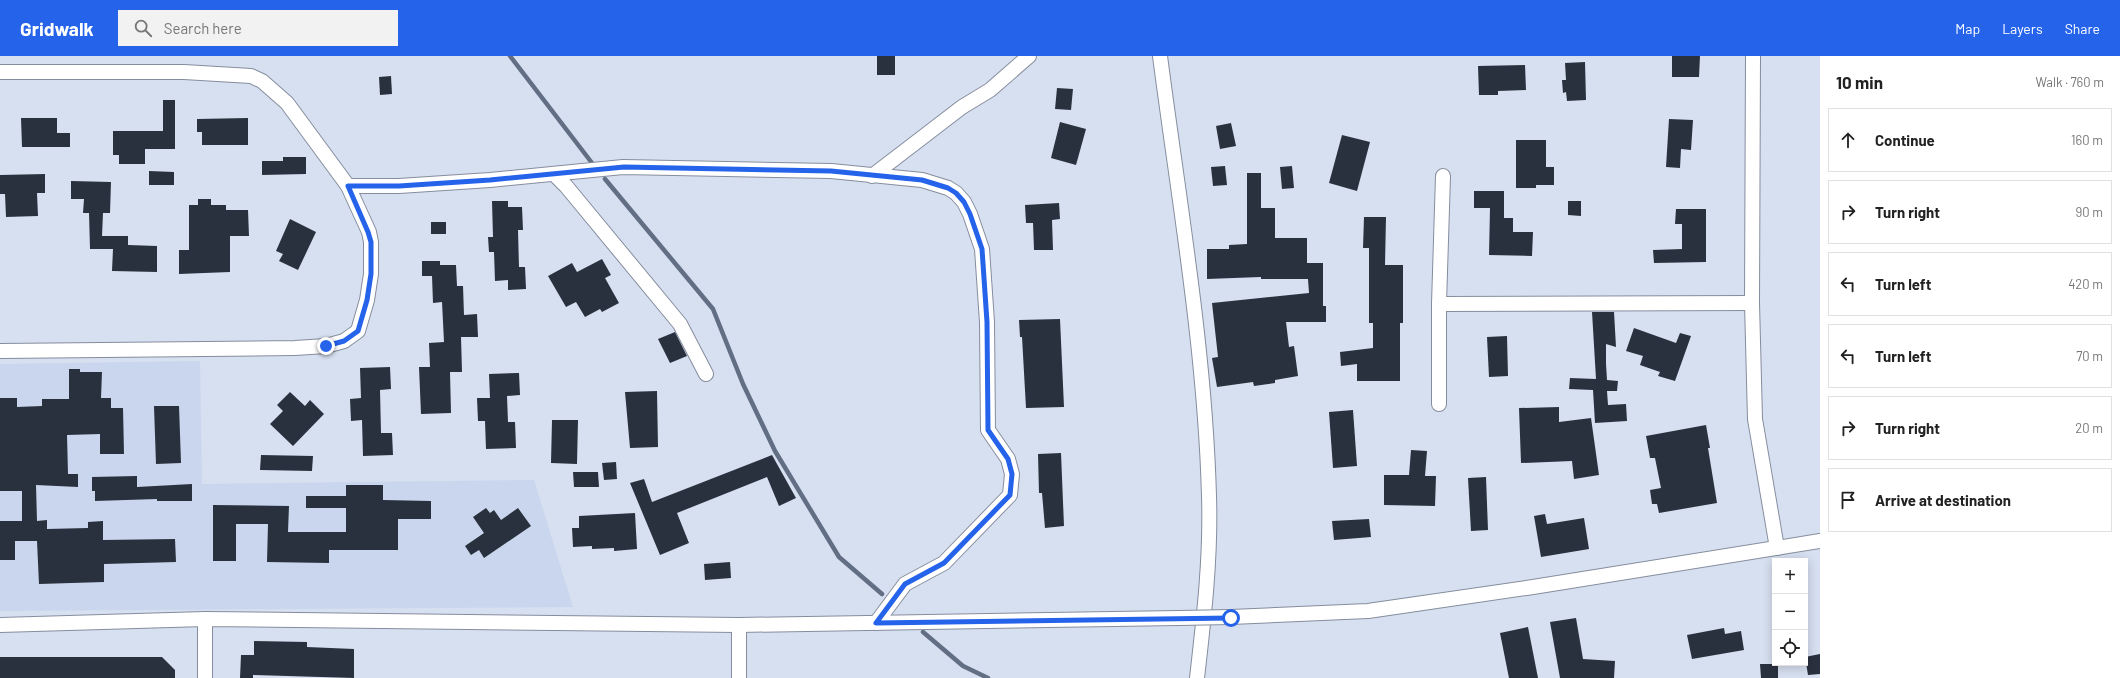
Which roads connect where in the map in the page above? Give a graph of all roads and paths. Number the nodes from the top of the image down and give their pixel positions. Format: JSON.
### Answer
{"nodes":[{"id":1,"x":1029,"y":56,"type":"edge"},
{"id":2,"x":1160,"y":56,"type":"edge"},
{"id":3,"x":1753,"y":56,"type":"edge"},
{"id":4,"x":0,"y":72,"type":"edge"},
{"id":5,"x":554,"y":174,"type":"junction"},
{"id":6,"x":872,"y":176,"type":"junction"},
{"id":7,"x":1443,"y":176,"type":"dead end"},
{"id":8,"x":348,"y":186,"type":"junction"},
{"id":9,"x":1439,"y":304,"type":"junction"},
{"id":10,"x":1752,"y":304,"type":"junction"},
{"id":11,"x":0,"y":351,"type":"edge"},
{"id":12,"x":706,"y":374,"type":"dead end"},
{"id":13,"x":1439,"y":404,"type":"dead end"},
{"id":14,"x":1820,"y":541,"type":"edge"},
{"id":15,"x":1777,"y":548,"type":"junction"},
{"id":16,"x":205,"y":619,"type":"junction"},
{"id":17,"x":876,"y":623,"type":"junction"},
{"id":18,"x":740,"y":625,"type":"junction"},
{"id":19,"x":0,"y":626,"type":"edge"},
{"id":20,"x":205,"y":678,"type":"edge"},
{"id":21,"x":739,"y":678,"type":"edge"},
{"id":22,"x":1197,"y":678,"type":"edge"}],
"edges":[{"from":1,"to":6,"type":"street"},
{"from":2,"to":22,"type":"street"},
{"from":3,"to":10,"type":"street"},
{"from":4,"to":8,"type":"street"},
{"from":5,"to":6,"type":"street"},
{"from":5,"to":8,"type":"street"},
{"from":5,"to":12,"type":"street"},
{"from":6,"to":17,"type":"street"},
{"from":7,"to":9,"type":"street"},
{"from":8,"to":11,"type":"street"},
{"from":9,"to":10,"type":"street"},
{"from":9,"to":13,"type":"street"},
{"from":10,"to":15,"type":"street"},
{"from":14,"to":15,"type":"street"},
{"from":15,"to":17,"type":"street","bridge":true},
{"from":16,"to":18,"type":"street"},
{"from":16,"to":19,"type":"street"},
{"from":16,"to":20,"type":"street"},
{"from":17,"to":18,"type":"street"},
{"from":18,"to":21,"type":"street"}]}
